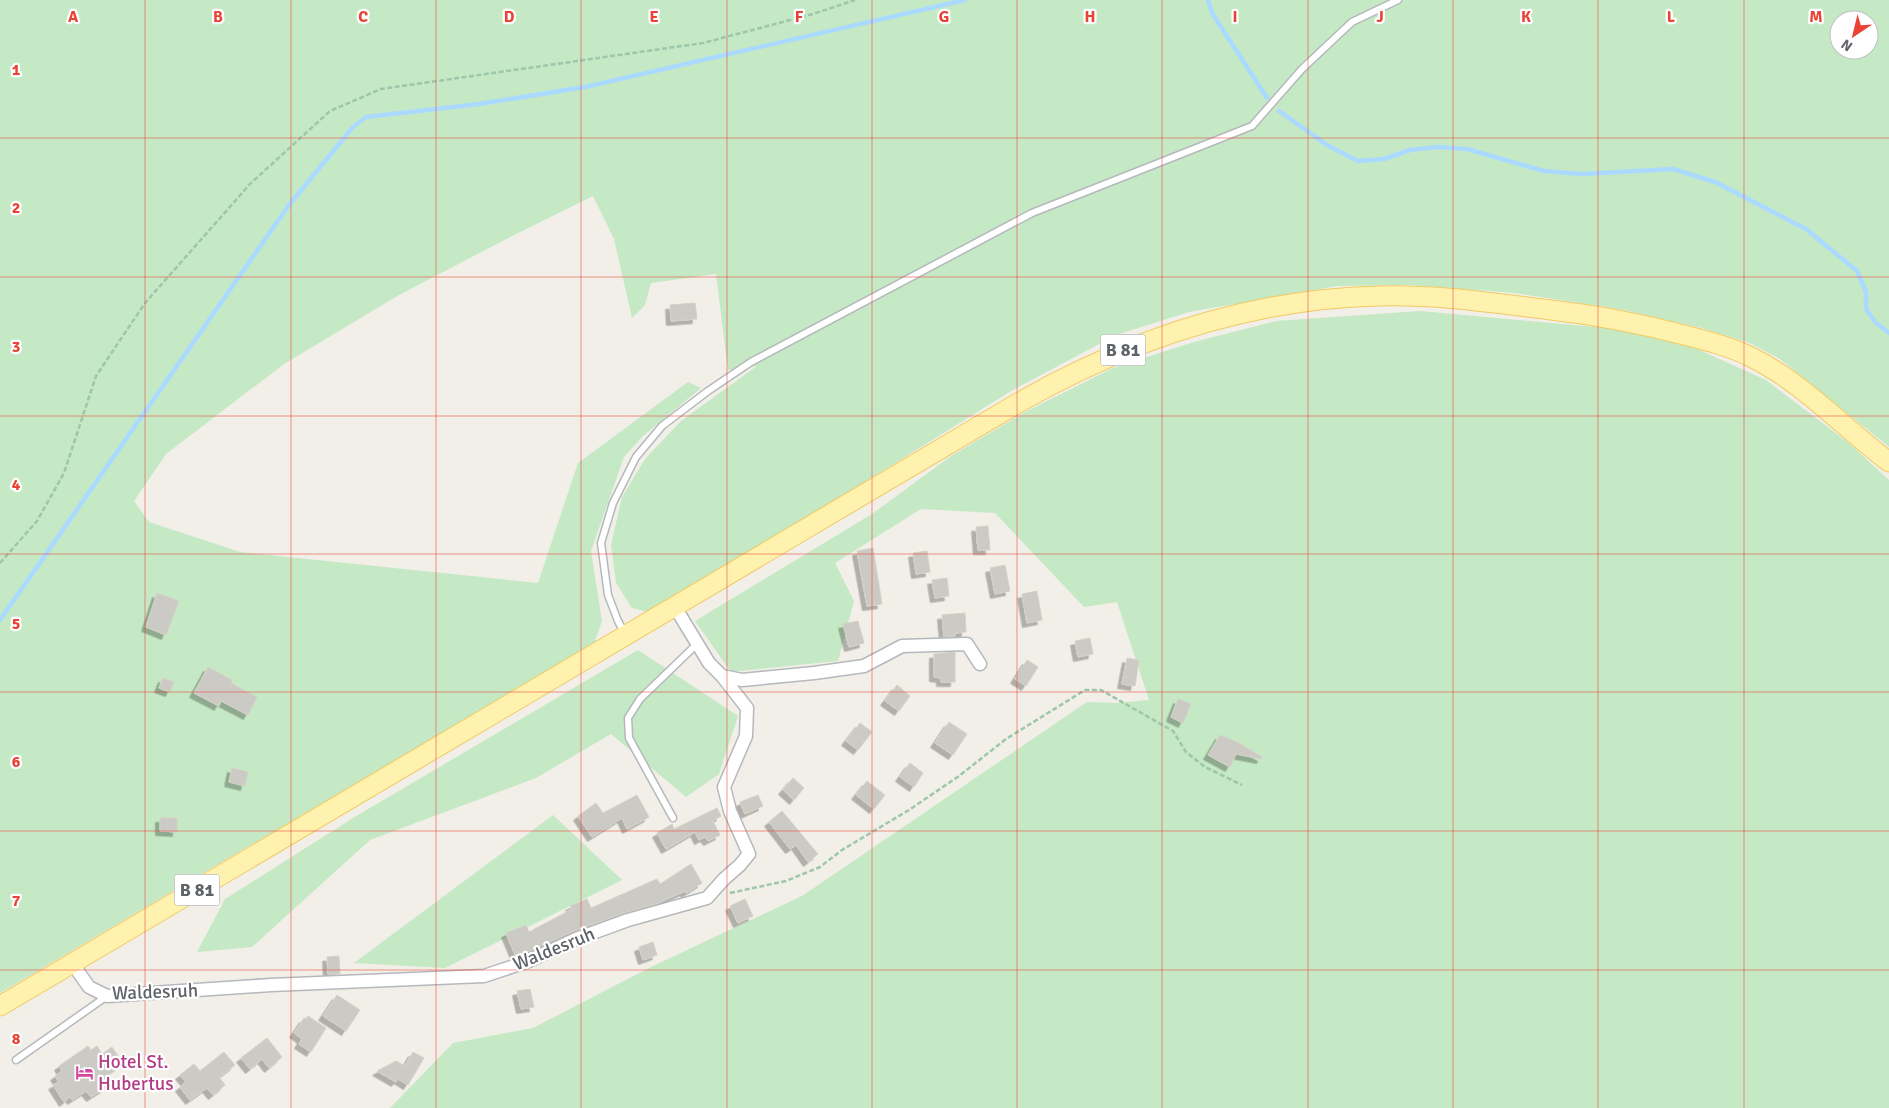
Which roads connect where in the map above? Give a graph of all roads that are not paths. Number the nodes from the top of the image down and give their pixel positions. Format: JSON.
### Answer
{"nodes":[{"id":1,"x":1398,"y":0,"type":"edge"},
{"id":2,"x":1889,"y":462,"type":"edge"},
{"id":3,"x":675,"y":607,"type":"junction"},
{"id":4,"x":626,"y":636,"type":"junction"},
{"id":5,"x":697,"y":644,"type":"junction"},
{"id":6,"x":980,"y":664,"type":"dead end"},
{"id":7,"x":722,"y":676,"type":"junction"},
{"id":8,"x":672,"y":818,"type":"dead end"},
{"id":9,"x":72,"y":963,"type":"junction"},
{"id":10,"x":106,"y":996,"type":"junction"},
{"id":11,"x":0,"y":1006,"type":"edge"},
{"id":12,"x":16,"y":1060,"type":"dead end"}],
"edges":[{"from":1,"to":4,"type":"lane"},
{"from":2,"to":3,"type":"main road","number":"B 81"},
{"from":3,"to":4,"type":"main road","number":"B 81"},
{"from":3,"to":5,"type":"street"},
{"from":4,"to":9,"type":"main road","number":"B 81"},
{"from":5,"to":7,"type":"street"},
{"from":5,"to":8,"type":"lane"},
{"from":6,"to":7,"type":"street"},
{"from":7,"to":10,"type":"street","name":"Waldesruh"},
{"from":9,"to":10,"type":"street","name":"Waldesruh"},
{"from":9,"to":11,"type":"main road","number":"B 81"},
{"from":10,"to":12,"type":"lane"}]}
